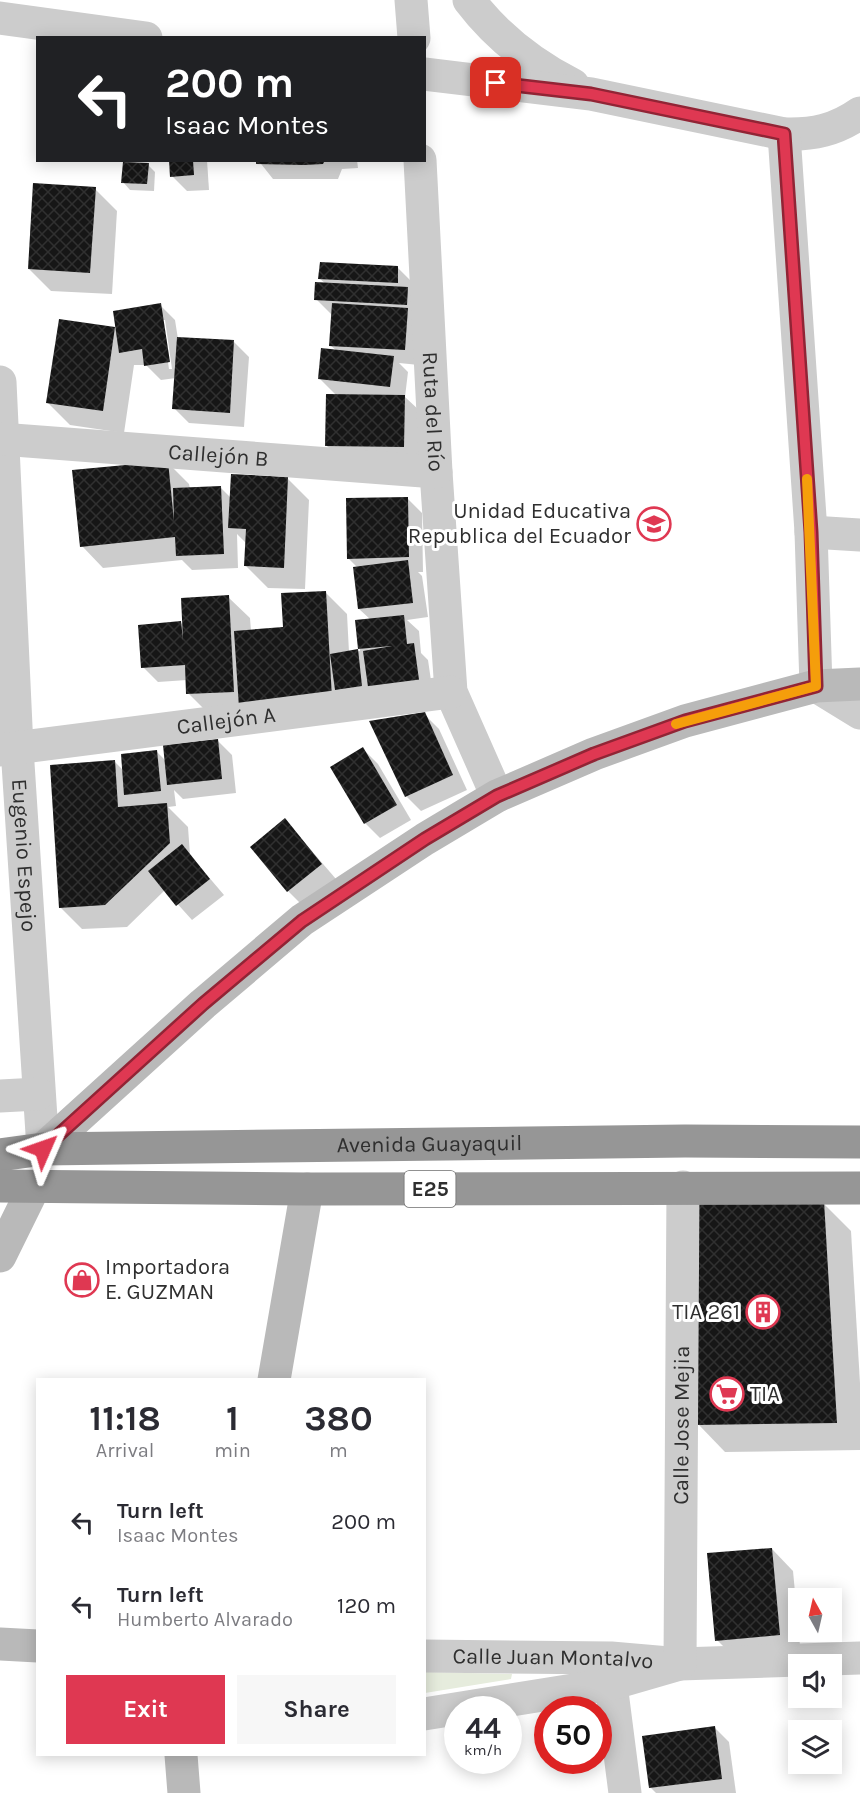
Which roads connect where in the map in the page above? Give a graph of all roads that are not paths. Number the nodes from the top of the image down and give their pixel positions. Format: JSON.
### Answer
{"nodes":[{"id":1,"x":411,"y":0,"type":"edge"},
{"id":2,"x":469,"y":0,"type":"edge"},
{"id":3,"x":0,"y":18,"type":"edge"},
{"id":4,"x":131,"y":36,"type":"edge"},
{"id":5,"x":414,"y":36,"type":"edge"},
{"id":6,"x":426,"y":74,"type":"edge"},
{"id":7,"x":591,"y":94,"type":"junction"},
{"id":8,"x":860,"y":113,"type":"edge"},
{"id":9,"x":784,"y":134,"type":"junction"},
{"id":10,"x":420,"y":162,"type":"edge"},
{"id":11,"x":0,"y":382,"type":"edge"},
{"id":12,"x":1,"y":439,"type":"edge"},
{"id":13,"x":436,"y":472,"type":"junction"},
{"id":14,"x":811,"y":532,"type":"junction"},
{"id":15,"x":860,"y":536,"type":"edge"},
{"id":16,"x":860,"y":684,"type":"edge"},
{"id":17,"x":816,"y":686,"type":"junction"},
{"id":18,"x":451,"y":692,"type":"junction"},
{"id":19,"x":860,"y":713,"type":"edge"},
{"id":20,"x":9,"y":749,"type":"edge"},
{"id":21,"x":497,"y":796,"type":"junction"},
{"id":22,"x":38,"y":1094,"type":"junction"},
{"id":23,"x":0,"y":1096,"type":"edge"},
{"id":24,"x":860,"y":1143,"type":"edge"},
{"id":25,"x":43,"y":1149,"type":"junction"},
{"id":26,"x":0,"y":1155,"type":"edge"},
{"id":27,"x":0,"y":1186,"type":"edge"},
{"id":28,"x":34,"y":1187,"type":"junction"},
{"id":29,"x":683,"y":1187,"type":"junction"},
{"id":30,"x":860,"y":1188,"type":"edge"},
{"id":31,"x":307,"y":1189,"type":"junction"},
{"id":32,"x":2,"y":1247,"type":"edge"},
{"id":33,"x":274,"y":1378,"type":"edge"},
{"id":34,"x":0,"y":1644,"type":"edge"},
{"id":35,"x":36,"y":1646,"type":"edge"},
{"id":36,"x":426,"y":1656,"type":"edge"},
{"id":37,"x":860,"y":1658,"type":"edge"},
{"id":38,"x":680,"y":1664,"type":"junction"},
{"id":39,"x":610,"y":1684,"type":"junction"},
{"id":40,"x":426,"y":1714,"type":"edge"},
{"id":41,"x":181,"y":1756,"type":"edge"},
{"id":42,"x":184,"y":1793,"type":"edge"},
{"id":43,"x":624,"y":1793,"type":"edge"}],
"edges":[{"from":1,"to":5,"type":"street"},
{"from":2,"to":7,"type":"street"},
{"from":3,"to":4,"type":"street"},
{"from":6,"to":7,"type":"street"},
{"from":7,"to":9,"type":"street"},
{"from":8,"to":9,"type":"street"},
{"from":9,"to":14,"type":"street"},
{"from":10,"to":13,"type":"street","name":"Ruta del Río"},
{"from":11,"to":12,"type":"street","name":"Eugenio Espejo"},
{"from":12,"to":13,"type":"street","name":"Callejón B"},
{"from":12,"to":20,"type":"street","name":"Eugenio Espejo"},
{"from":13,"to":18,"type":"street","name":"Ruta del Río"},
{"from":14,"to":15,"type":"street"},
{"from":14,"to":17,"type":"street"},
{"from":16,"to":17,"type":"main road"},
{"from":17,"to":19,"type":"street"},
{"from":17,"to":21,"type":"main road"},
{"from":18,"to":20,"type":"street","name":"Callejón A"},
{"from":18,"to":21,"type":"street","name":"Ruta del Río"},
{"from":20,"to":22,"type":"street","name":"Eugenio Espejo"},
{"from":21,"to":25,"type":"main road"},
{"from":22,"to":23,"type":"street"},
{"from":22,"to":25,"type":"street","name":"Eugenio Espejo"},
{"from":24,"to":25,"type":"highway","name":"Avenida Guayaquil","number":"E25"},
{"from":25,"to":26,"type":"highway","name":"Avenida Guayaquil","number":"E25"},
{"from":27,"to":28,"type":"highway","name":"Avenida Guayaquil","number":"E25"},
{"from":28,"to":31,"type":"highway","name":"Avenida Guayaquil","number":"E25"},
{"from":28,"to":32,"type":"main road"},
{"from":29,"to":30,"type":"highway","name":"Avenida Guayaquil","number":"E25"},
{"from":29,"to":31,"type":"highway","name":"Avenida Guayaquil","number":"E25"},
{"from":29,"to":38,"type":"street","name":"Calle Jose Mejia"},
{"from":31,"to":33,"type":"main road"},
{"from":34,"to":35,"type":"main road"},
{"from":36,"to":38,"type":"street","name":"Calle Juan Montalvo"},
{"from":37,"to":38,"type":"street","name":"Calle Juan Montalvo"},
{"from":38,"to":39,"type":"street","name":"Calle Juan Montalvo"},
{"from":39,"to":40,"type":"street","name":"Calle Juan Montalvo"},
{"from":39,"to":43,"type":"street"},
{"from":41,"to":42,"type":"main road"}]}
